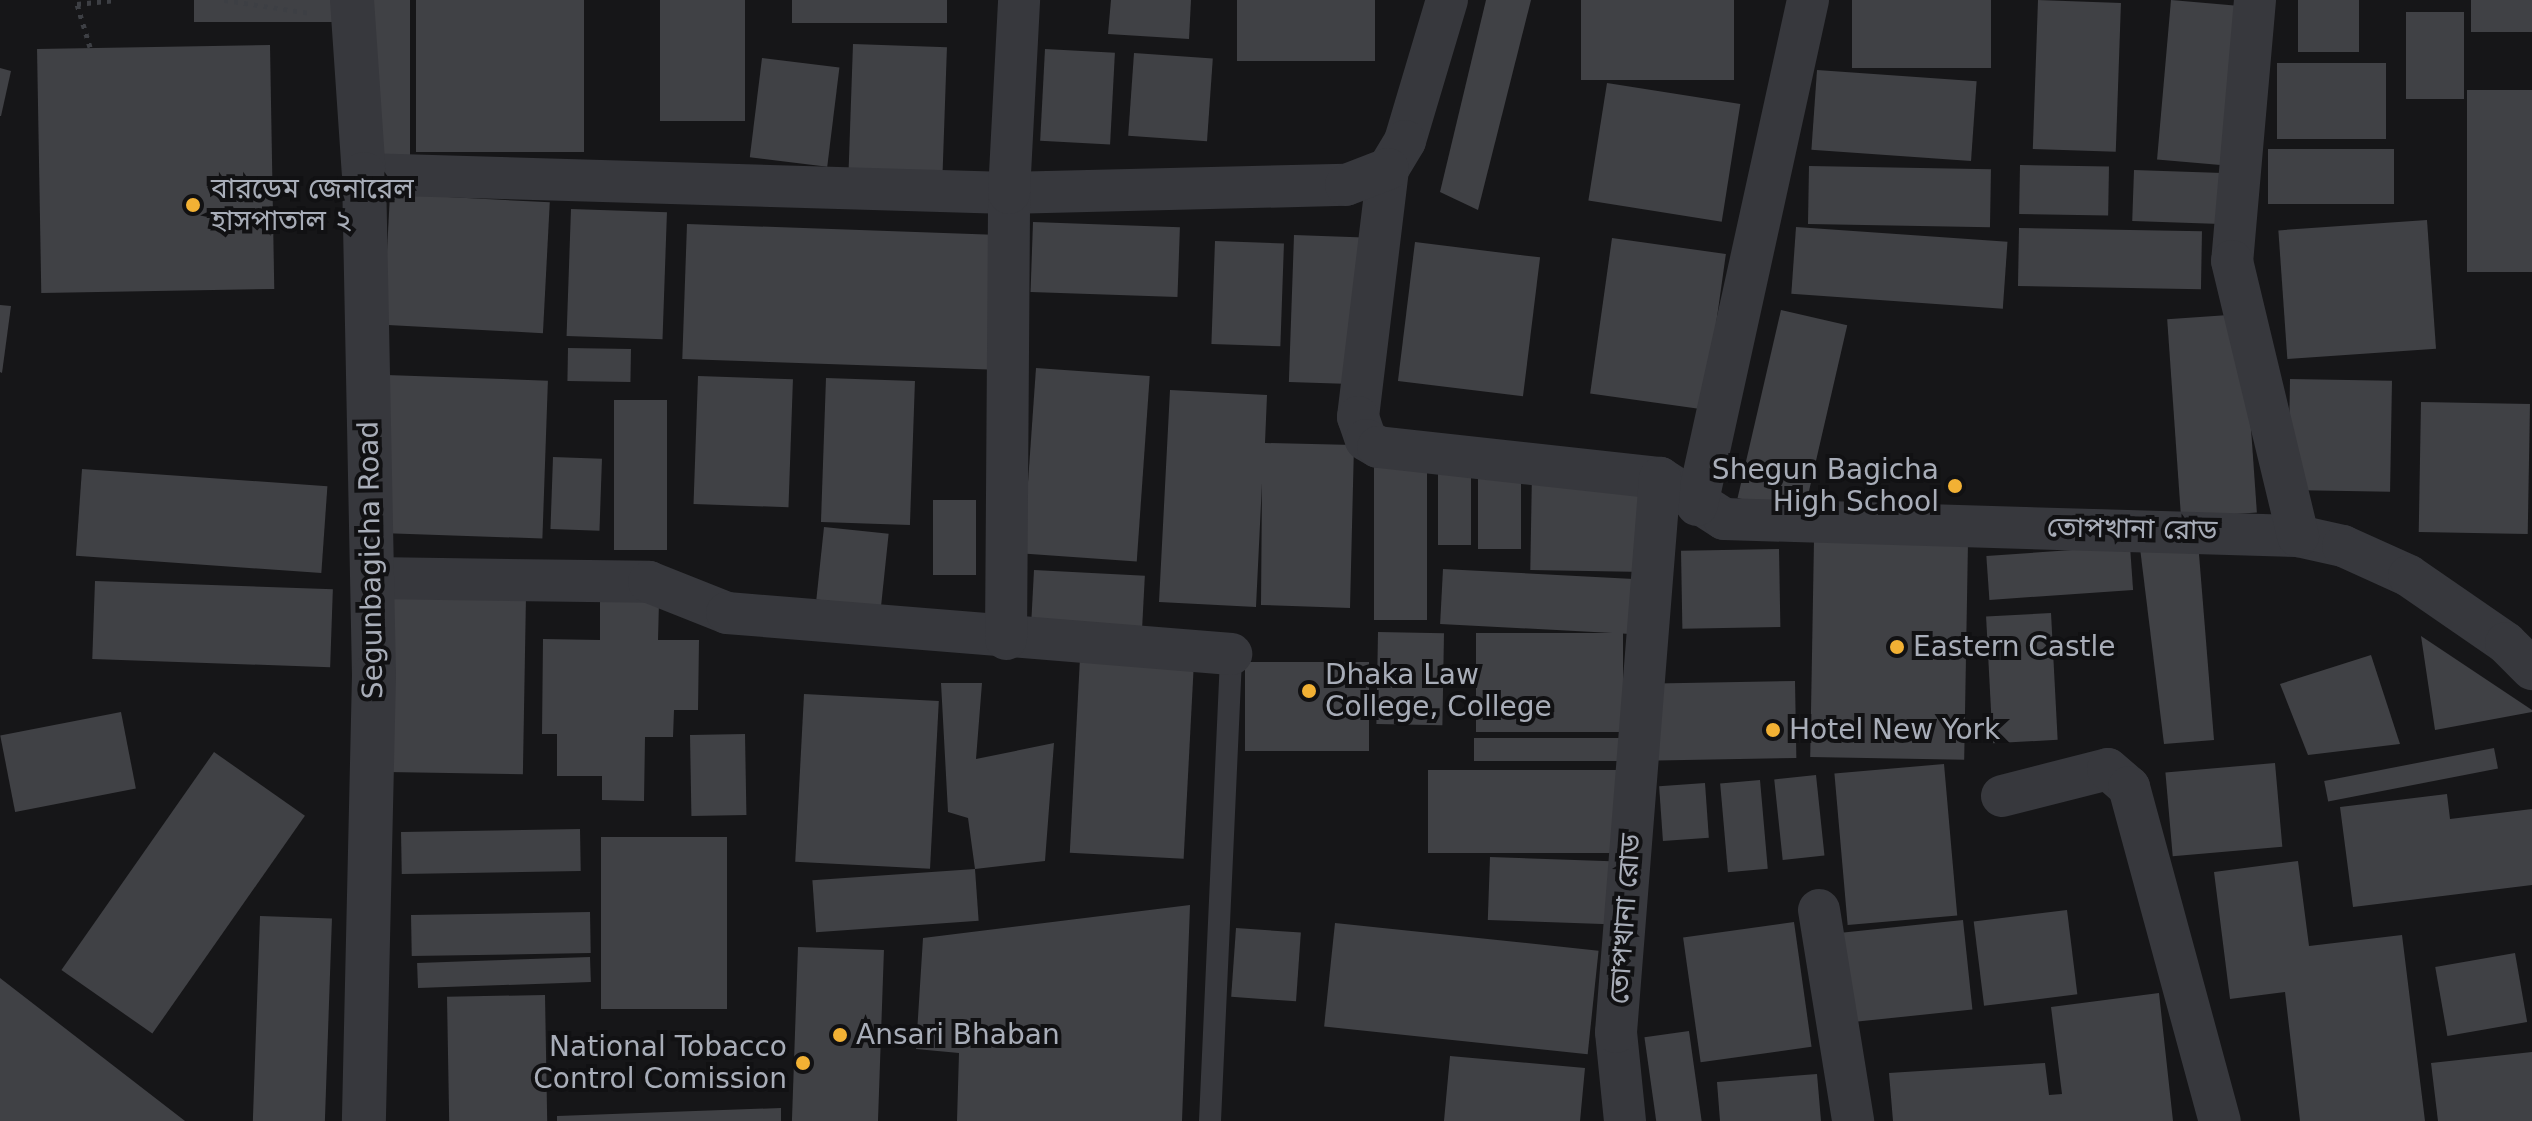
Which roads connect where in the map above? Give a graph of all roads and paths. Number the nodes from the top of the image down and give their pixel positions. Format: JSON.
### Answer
{"nodes":[{"id":1,"x":116,"y":0,"type":"edge"},
{"id":2,"x":224,"y":0,"type":"edge"},
{"id":3,"x":1019,"y":0,"type":"edge"},
{"id":4,"x":1447,"y":0,"type":"edge"},
{"id":5,"x":1808,"y":0,"type":"edge"},
{"id":6,"x":2255,"y":0,"type":"edge"},
{"id":7,"x":351,"y":10,"type":"edge"},
{"id":8,"x":90,"y":47,"type":"dead end"},
{"id":9,"x":1388,"y":169,"type":"junction"},
{"id":10,"x":364,"y":174,"type":"junction"},
{"id":11,"x":1009,"y":193,"type":"junction"},
{"id":12,"x":1660,"y":478,"type":"junction"},
{"id":13,"x":1697,"y":505,"type":"junction"},
{"id":14,"x":2298,"y":536,"type":"junction"},
{"id":15,"x":373,"y":578,"type":"junction"},
{"id":16,"x":1006,"y":639,"type":"junction"},
{"id":17,"x":1231,"y":654,"type":"joint"},
{"id":18,"x":2532,"y":669,"type":"edge"},
{"id":19,"x":2002,"y":796,"type":"dead end"},
{"id":20,"x":1819,"y":910,"type":"dead end"},
{"id":21,"x":364,"y":1121,"type":"edge"},
{"id":22,"x":1210,"y":1121,"type":"edge"},
{"id":23,"x":1625,"y":1121,"type":"edge"},
{"id":24,"x":1853,"y":1121,"type":"edge"},
{"id":25,"x":2220,"y":1121,"type":"edge"}],
"edges":[{"from":1,"to":8,"type":"path"},
{"from":2,"to":7,"type":"path"},
{"from":3,"to":11,"type":"street"},
{"from":4,"to":9,"type":"street"},
{"from":5,"to":13,"type":"street"},
{"from":6,"to":14,"type":"street"},
{"from":7,"to":10,"type":"street","name":"Segunbagicha Road"},
{"from":9,"to":11,"type":"street"},
{"from":9,"to":12,"type":"street","name":"তোপখানা রোড"},
{"from":10,"to":11,"type":"street"},
{"from":10,"to":15,"type":"street","name":"Segunbagicha Road"},
{"from":11,"to":16,"type":"street"},
{"from":12,"to":13,"type":"street","name":"তোপখানা রোড"},
{"from":12,"to":23,"type":"street","name":"তোপখানা রোড"},
{"from":13,"to":14,"type":"street","name":"তোপখানা রোড"},
{"from":14,"to":18,"type":"street","name":"তোপখানা রোড"},
{"from":15,"to":16,"type":"street"},
{"from":15,"to":21,"type":"street","name":"Segunbagicha Road"},
{"from":16,"to":17,"type":"street"},
{"from":17,"to":22,"type":"lane"},
{"from":19,"to":25,"type":"street"},
{"from":20,"to":24,"type":"street"}]}
